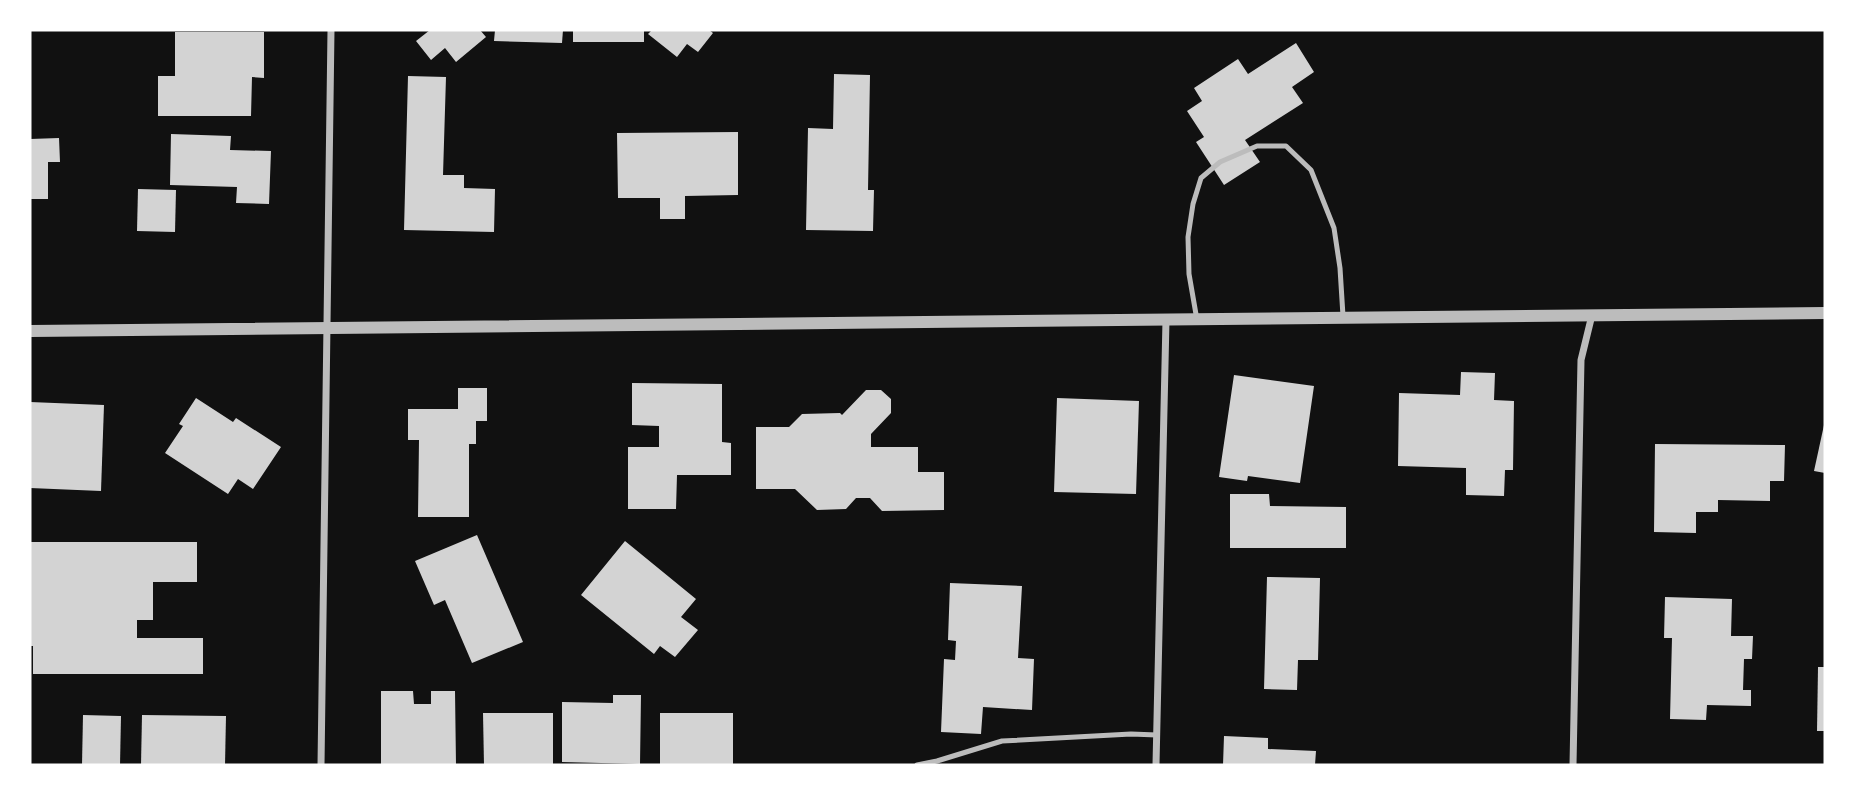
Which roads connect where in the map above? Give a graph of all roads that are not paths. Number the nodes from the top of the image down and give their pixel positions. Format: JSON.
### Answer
{"nodes":[{"id":1,"x":331,"y":30,"type":"edge"},
{"id":2,"x":1825,"y":313,"type":"edge"},
{"id":3,"x":1592,"y":315,"type":"junction"},
{"id":4,"x":1343,"y":318,"type":"junction"},
{"id":5,"x":1166,"y":320,"type":"junction"},
{"id":6,"x":1197,"y":320,"type":"junction"},
{"id":7,"x":327,"y":328,"type":"junction"},
{"id":8,"x":30,"y":331,"type":"edge"},
{"id":9,"x":1157,"y":735,"type":"junction"},
{"id":10,"x":321,"y":765,"type":"edge"},
{"id":11,"x":917,"y":765,"type":"edge"},
{"id":12,"x":1156,"y":765,"type":"edge"},
{"id":13,"x":1573,"y":765,"type":"edge"}],
"edges":[{"from":1,"to":7,"type":"street"},
{"from":2,"to":3,"type":"street"},
{"from":3,"to":4,"type":"street"},
{"from":3,"to":13,"type":"street"},
{"from":4,"to":6,"type":"street"},
{"from":4,"to":6,"type":"lane"},
{"from":5,"to":6,"type":"street"},
{"from":5,"to":7,"type":"street"},
{"from":5,"to":9,"type":"street"},
{"from":7,"to":8,"type":"street"},
{"from":7,"to":10,"type":"street"},
{"from":9,"to":11,"type":"lane"},
{"from":9,"to":12,"type":"street"}]}
